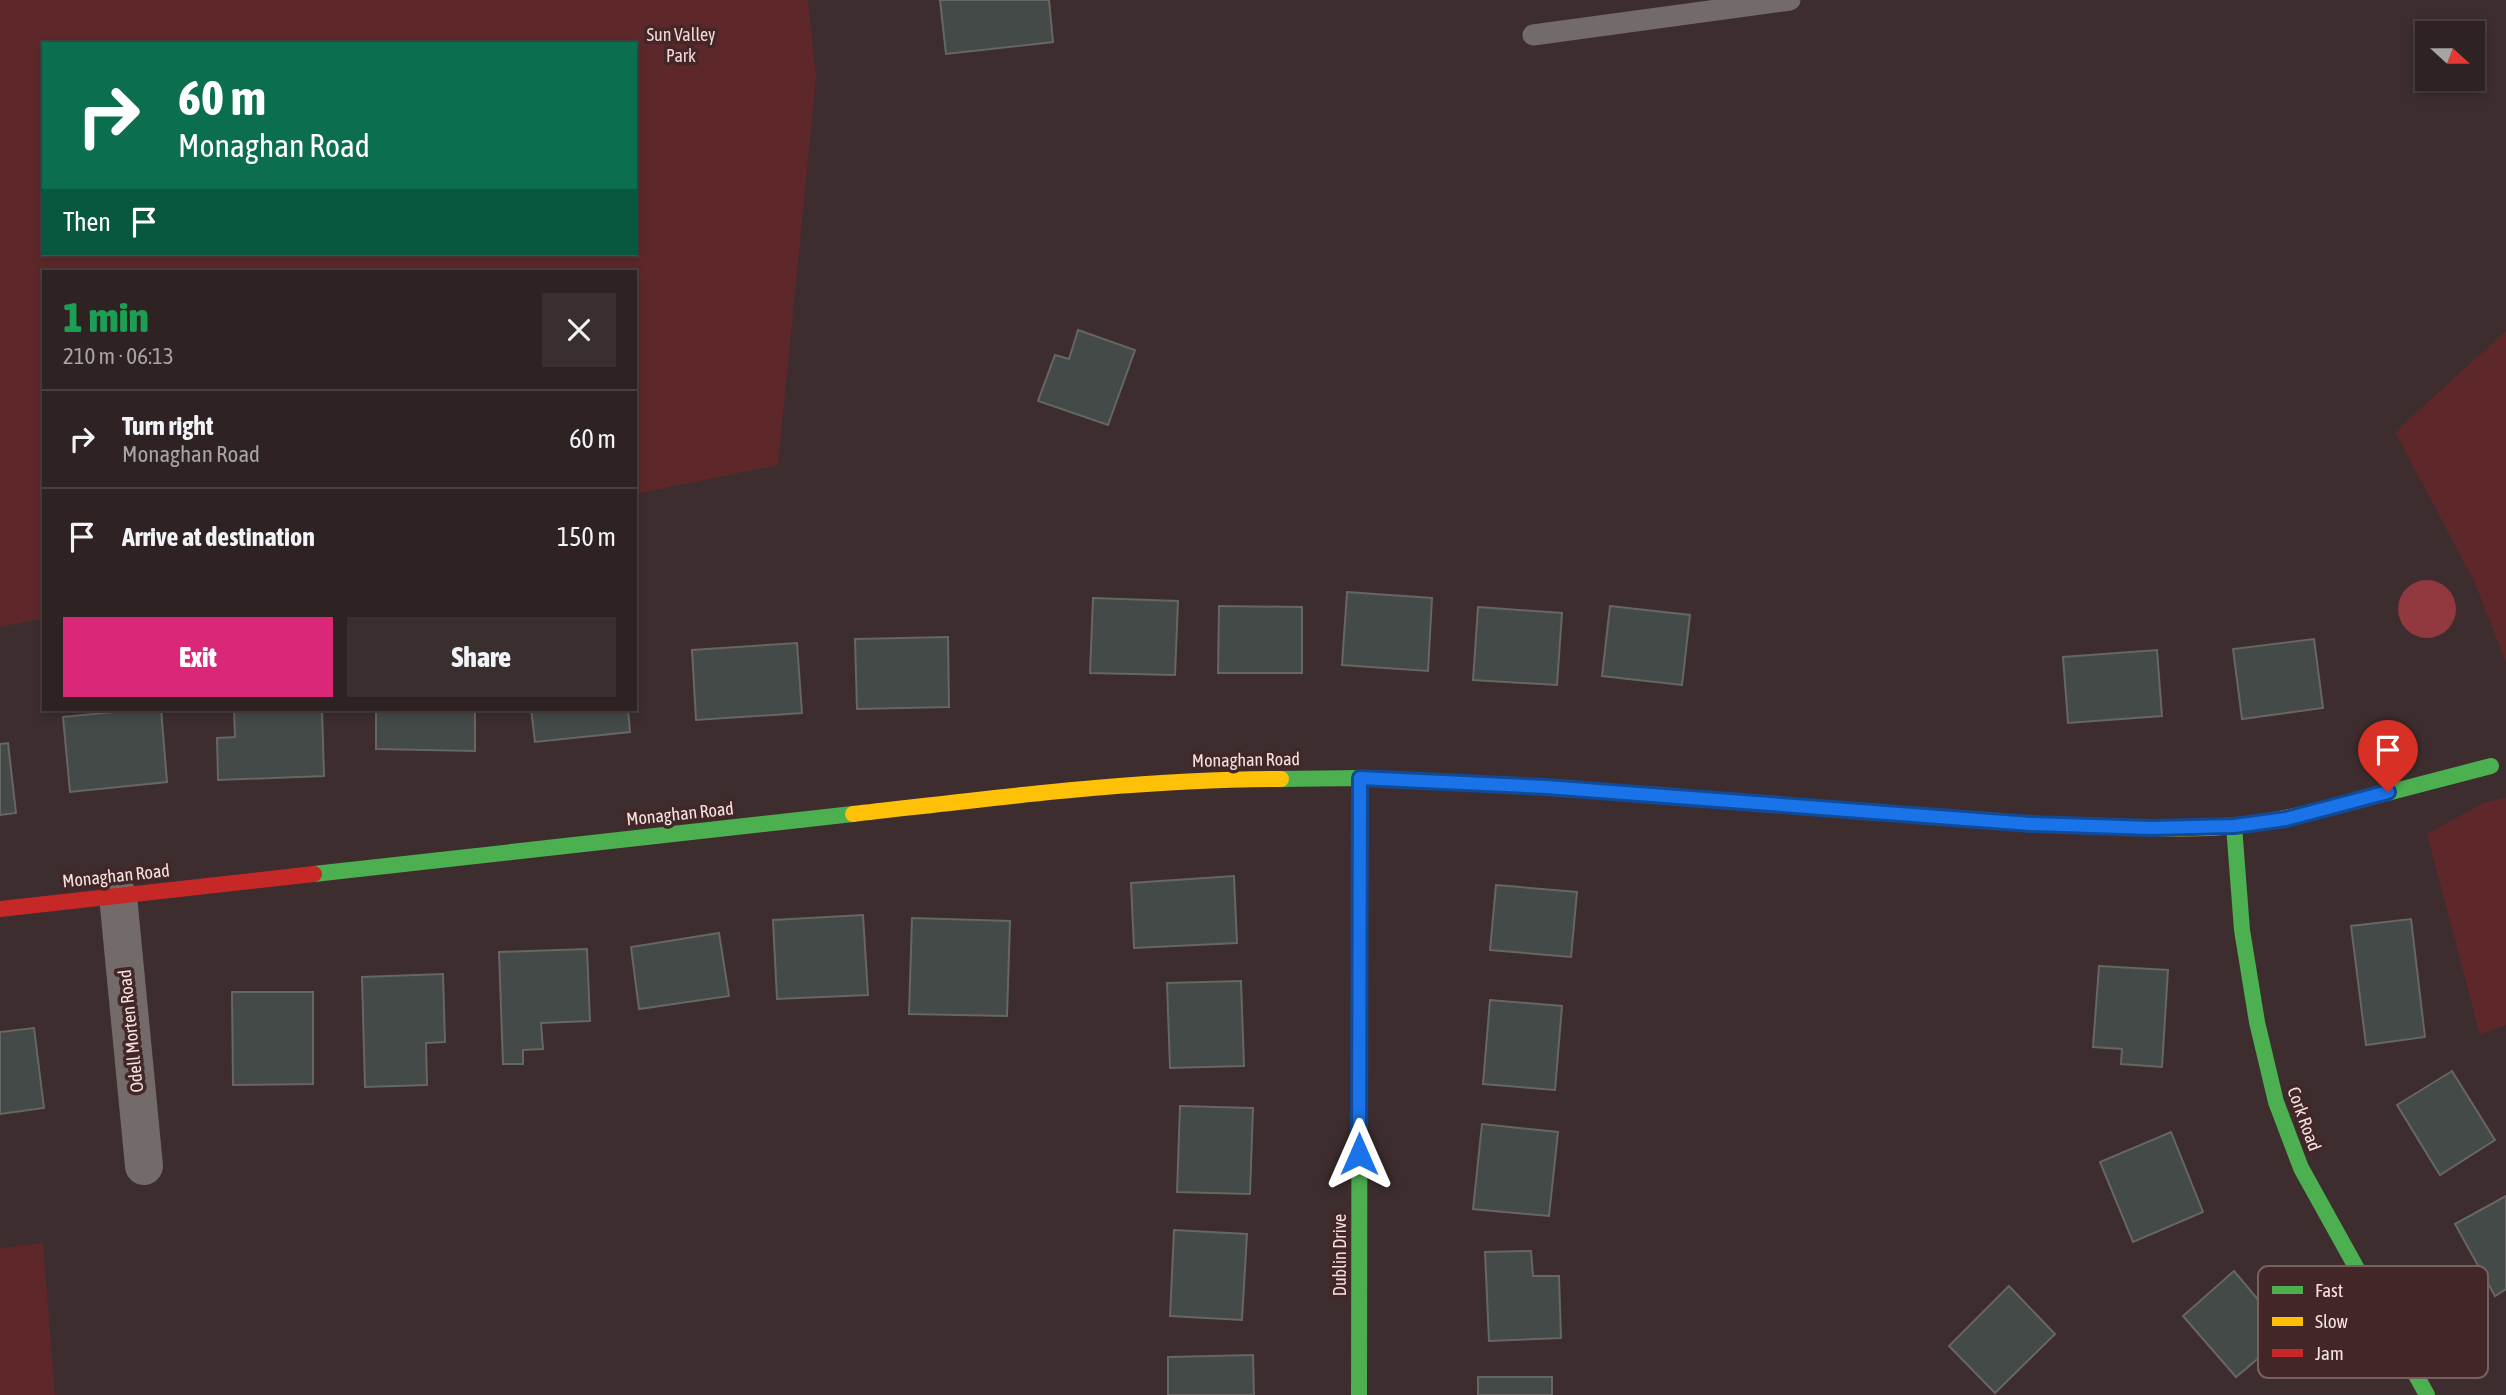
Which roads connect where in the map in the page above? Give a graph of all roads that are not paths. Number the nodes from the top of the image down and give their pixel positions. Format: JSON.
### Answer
{"nodes":[{"id":1,"x":1790,"y":0,"type":"edge"},
{"id":2,"x":1533,"y":35,"type":"dead end"},
{"id":3,"x":2491,"y":766,"type":"dead end"},
{"id":4,"x":1360,"y":778,"type":"junction"},
{"id":5,"x":2234,"y":826,"type":"junction"},
{"id":6,"x":118,"y":896,"type":"junction"},
{"id":7,"x":0,"y":909,"type":"edge"},
{"id":8,"x":144,"y":1166,"type":"dead end"},
{"id":9,"x":2353,"y":1266,"type":"edge"},
{"id":10,"x":1359,"y":1395,"type":"edge"}],
"edges":[{"from":1,"to":2,"type":"lane"},
{"from":3,"to":5,"type":"street","name":"Monaghan Road"},
{"from":4,"to":5,"type":"street","name":"Monaghan Road"},
{"from":4,"to":6,"type":"street","name":"Monaghan Road"},
{"from":4,"to":10,"type":"street","name":"Dublin Drive"},
{"from":5,"to":9,"type":"street","name":"Cork Road"},
{"from":6,"to":7,"type":"street","name":"Monaghan Road"},
{"from":6,"to":8,"type":"street","name":"Odell Morten Road"}]}
